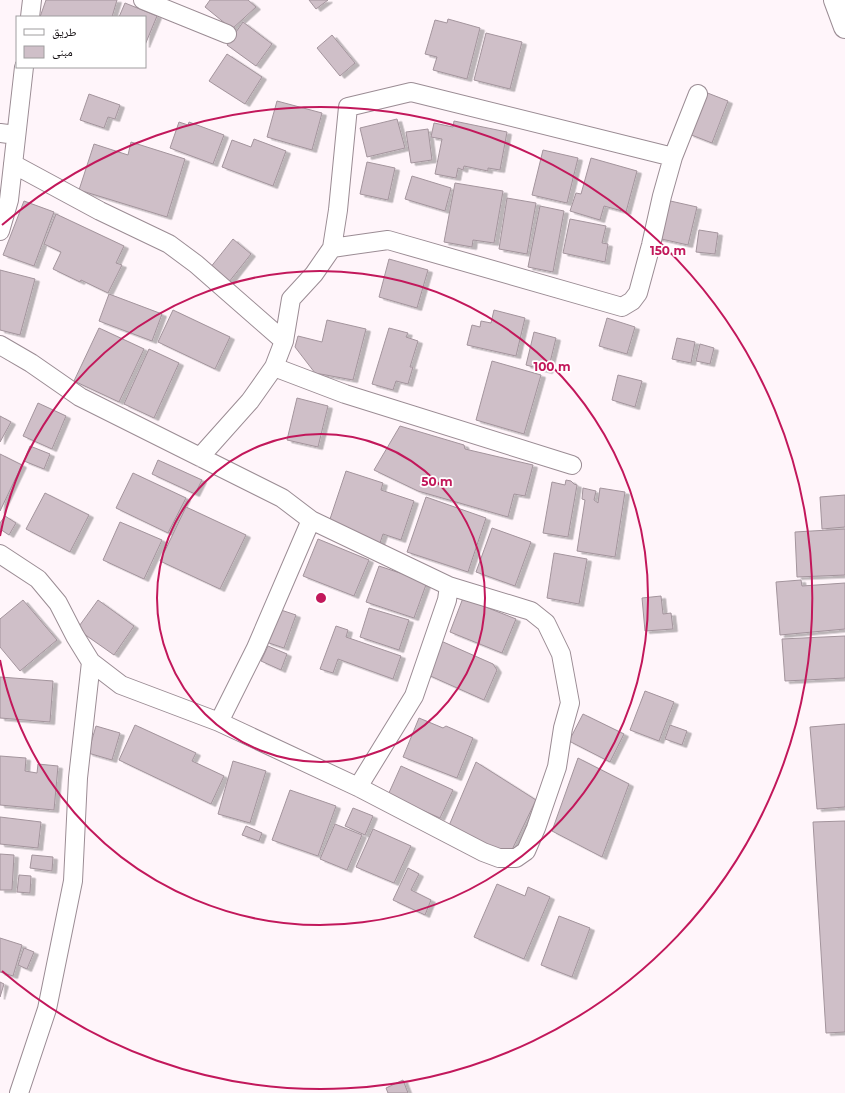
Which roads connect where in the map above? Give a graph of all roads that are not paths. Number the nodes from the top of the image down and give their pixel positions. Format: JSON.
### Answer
{"nodes":[{"id":1,"x":32,"y":0,"type":"edge"},
{"id":2,"x":143,"y":0,"type":"edge"},
{"id":3,"x":835,"y":0,"type":"edge"},
{"id":4,"x":30,"y":16,"type":"edge"},
{"id":5,"x":845,"y":27,"type":"edge"},
{"id":6,"x":227,"y":34,"type":"dead end"},
{"id":7,"x":24,"y":68,"type":"edge"},
{"id":8,"x":698,"y":94,"type":"dead end"},
{"id":9,"x":8,"y":134,"type":"edge"},
{"id":10,"x":673,"y":157,"type":"junction"},
{"id":11,"x":13,"y":164,"type":"junction"},
{"id":12,"x":0,"y":231,"type":"edge"},
{"id":13,"x":332,"y":248,"type":"junction"},
{"id":14,"x":284,"y":341,"type":"junction"},
{"id":15,"x":0,"y":345,"type":"edge"},
{"id":16,"x":274,"y":367,"type":"junction"},
{"id":17,"x":200,"y":457,"type":"junction"},
{"id":18,"x":572,"y":465,"type":"dead end"},
{"id":19,"x":311,"y":520,"type":"junction"},
{"id":20,"x":0,"y":554,"type":"edge"},
{"id":21,"x":449,"y":586,"type":"junction"},
{"id":22,"x":90,"y":662,"type":"junction"},
{"id":23,"x":219,"y":722,"type":"junction"},
{"id":24,"x":358,"y":787,"type":"junction"},
{"id":25,"x":19,"y":1093,"type":"edge"}],
"edges":[{"from":1,"to":4,"type":"street"},
{"from":2,"to":6,"type":"street"},
{"from":3,"to":5,"type":"main road"},
{"from":7,"to":9,"type":"street"},
{"from":8,"to":10,"type":"street"},
{"from":9,"to":11,"type":"street"},
{"from":10,"to":13,"type":"street"},
{"from":10,"to":13,"type":"street"},
{"from":11,"to":12,"type":"street"},
{"from":11,"to":14,"type":"street"},
{"from":13,"to":14,"type":"street"},
{"from":14,"to":16,"type":"street"},
{"from":15,"to":17,"type":"street"},
{"from":16,"to":17,"type":"street"},
{"from":16,"to":18,"type":"street"},
{"from":17,"to":19,"type":"street"},
{"from":19,"to":21,"type":"street"},
{"from":19,"to":23,"type":"street"},
{"from":20,"to":22,"type":"street"},
{"from":21,"to":24,"type":"street"},
{"from":21,"to":24,"type":"street"},
{"from":22,"to":23,"type":"street"},
{"from":22,"to":25,"type":"street"},
{"from":23,"to":24,"type":"street"}]}
